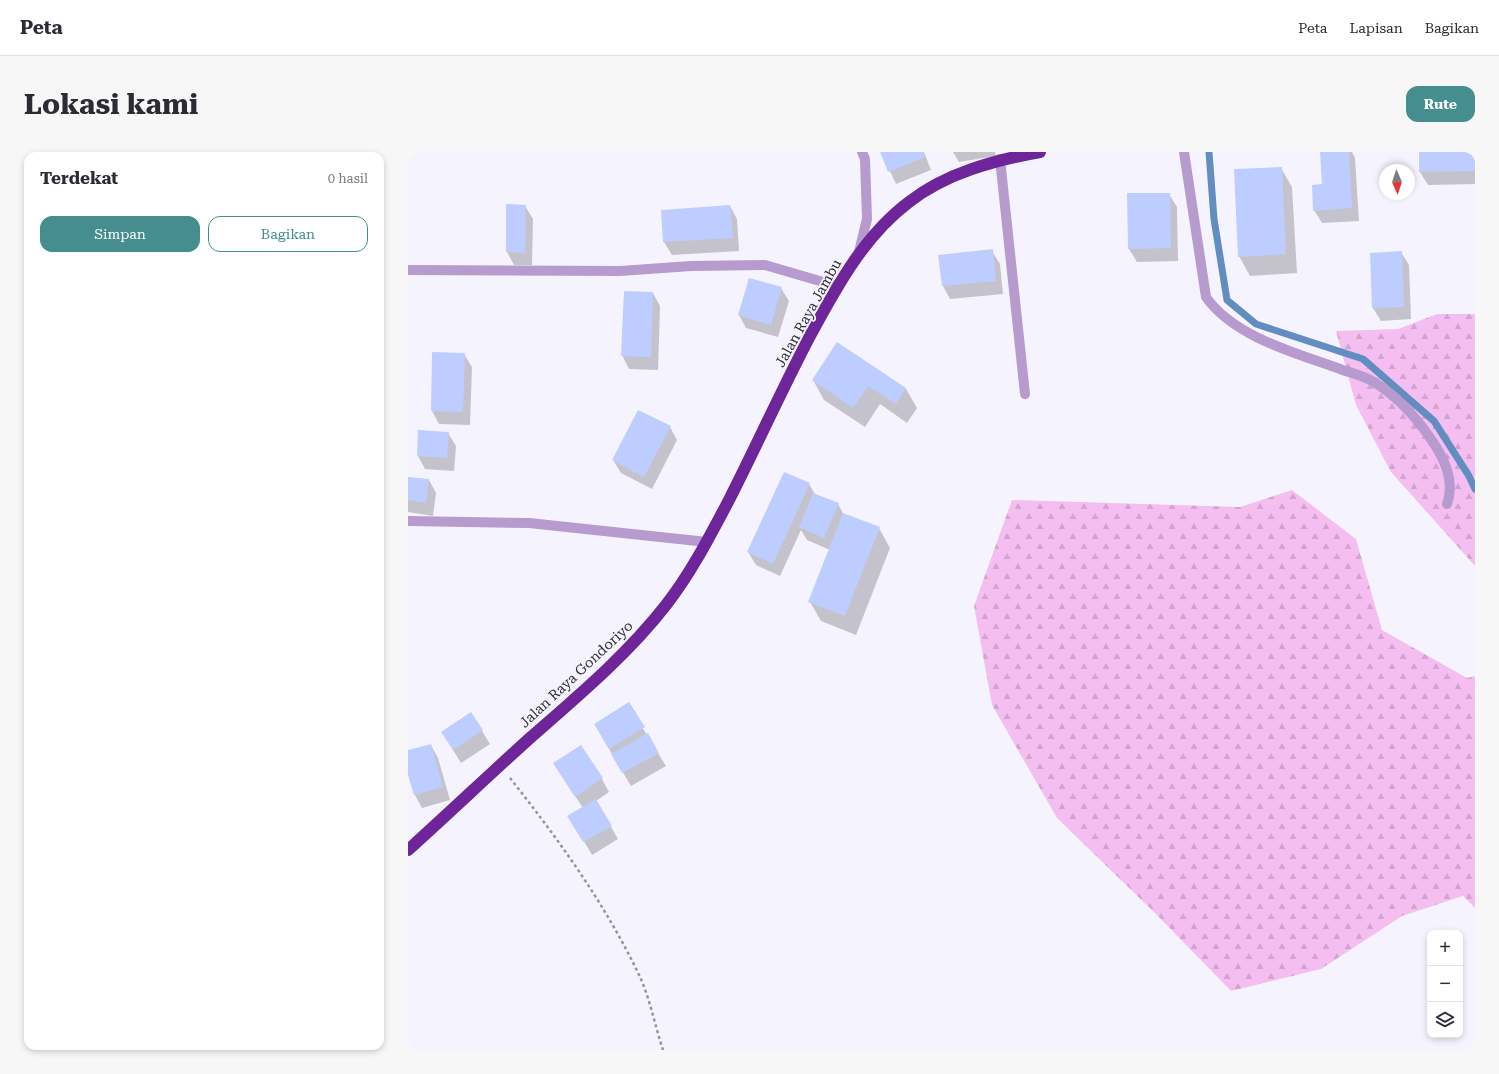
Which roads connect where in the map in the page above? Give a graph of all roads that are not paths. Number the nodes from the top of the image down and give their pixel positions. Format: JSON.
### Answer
{"nodes":[{"id":1,"x":862,"y":152,"type":"edge"},
{"id":2,"x":1040,"y":152,"type":"edge"},
{"id":3,"x":1184,"y":152,"type":"edge"},
{"id":4,"x":1000,"y":159,"type":"junction"},
{"id":5,"x":859,"y":254,"type":"junction"},
{"id":6,"x":408,"y":270,"type":"edge"},
{"id":7,"x":837,"y":286,"type":"junction"},
{"id":8,"x":1025,"y":394,"type":"dead end"},
{"id":9,"x":754,"y":450,"type":"joint"},
{"id":10,"x":1446,"y":504,"type":"dead end"},
{"id":11,"x":408,"y":522,"type":"edge"},
{"id":12,"x":707,"y":542,"type":"junction"},
{"id":13,"x":408,"y":850,"type":"edge"}],
"edges":[{"from":1,"to":5,"type":"street"},
{"from":2,"to":4,"type":"highway","name":"Jalan Raya Jambu"},
{"from":3,"to":10,"type":"street"},
{"from":4,"to":5,"type":"highway","name":"Jalan Raya Jambu"},
{"from":4,"to":8,"type":"street"},
{"from":5,"to":7,"type":"highway","name":"Jalan Raya Jambu"},
{"from":6,"to":7,"type":"street"},
{"from":7,"to":9,"type":"highway","name":"Jalan Raya Jambu"},
{"from":9,"to":12,"type":"highway","name":"Jalan Raya Gondoriyo"},
{"from":11,"to":12,"type":"street"},
{"from":12,"to":13,"type":"highway","name":"Jalan Raya Gondoriyo"}]}
